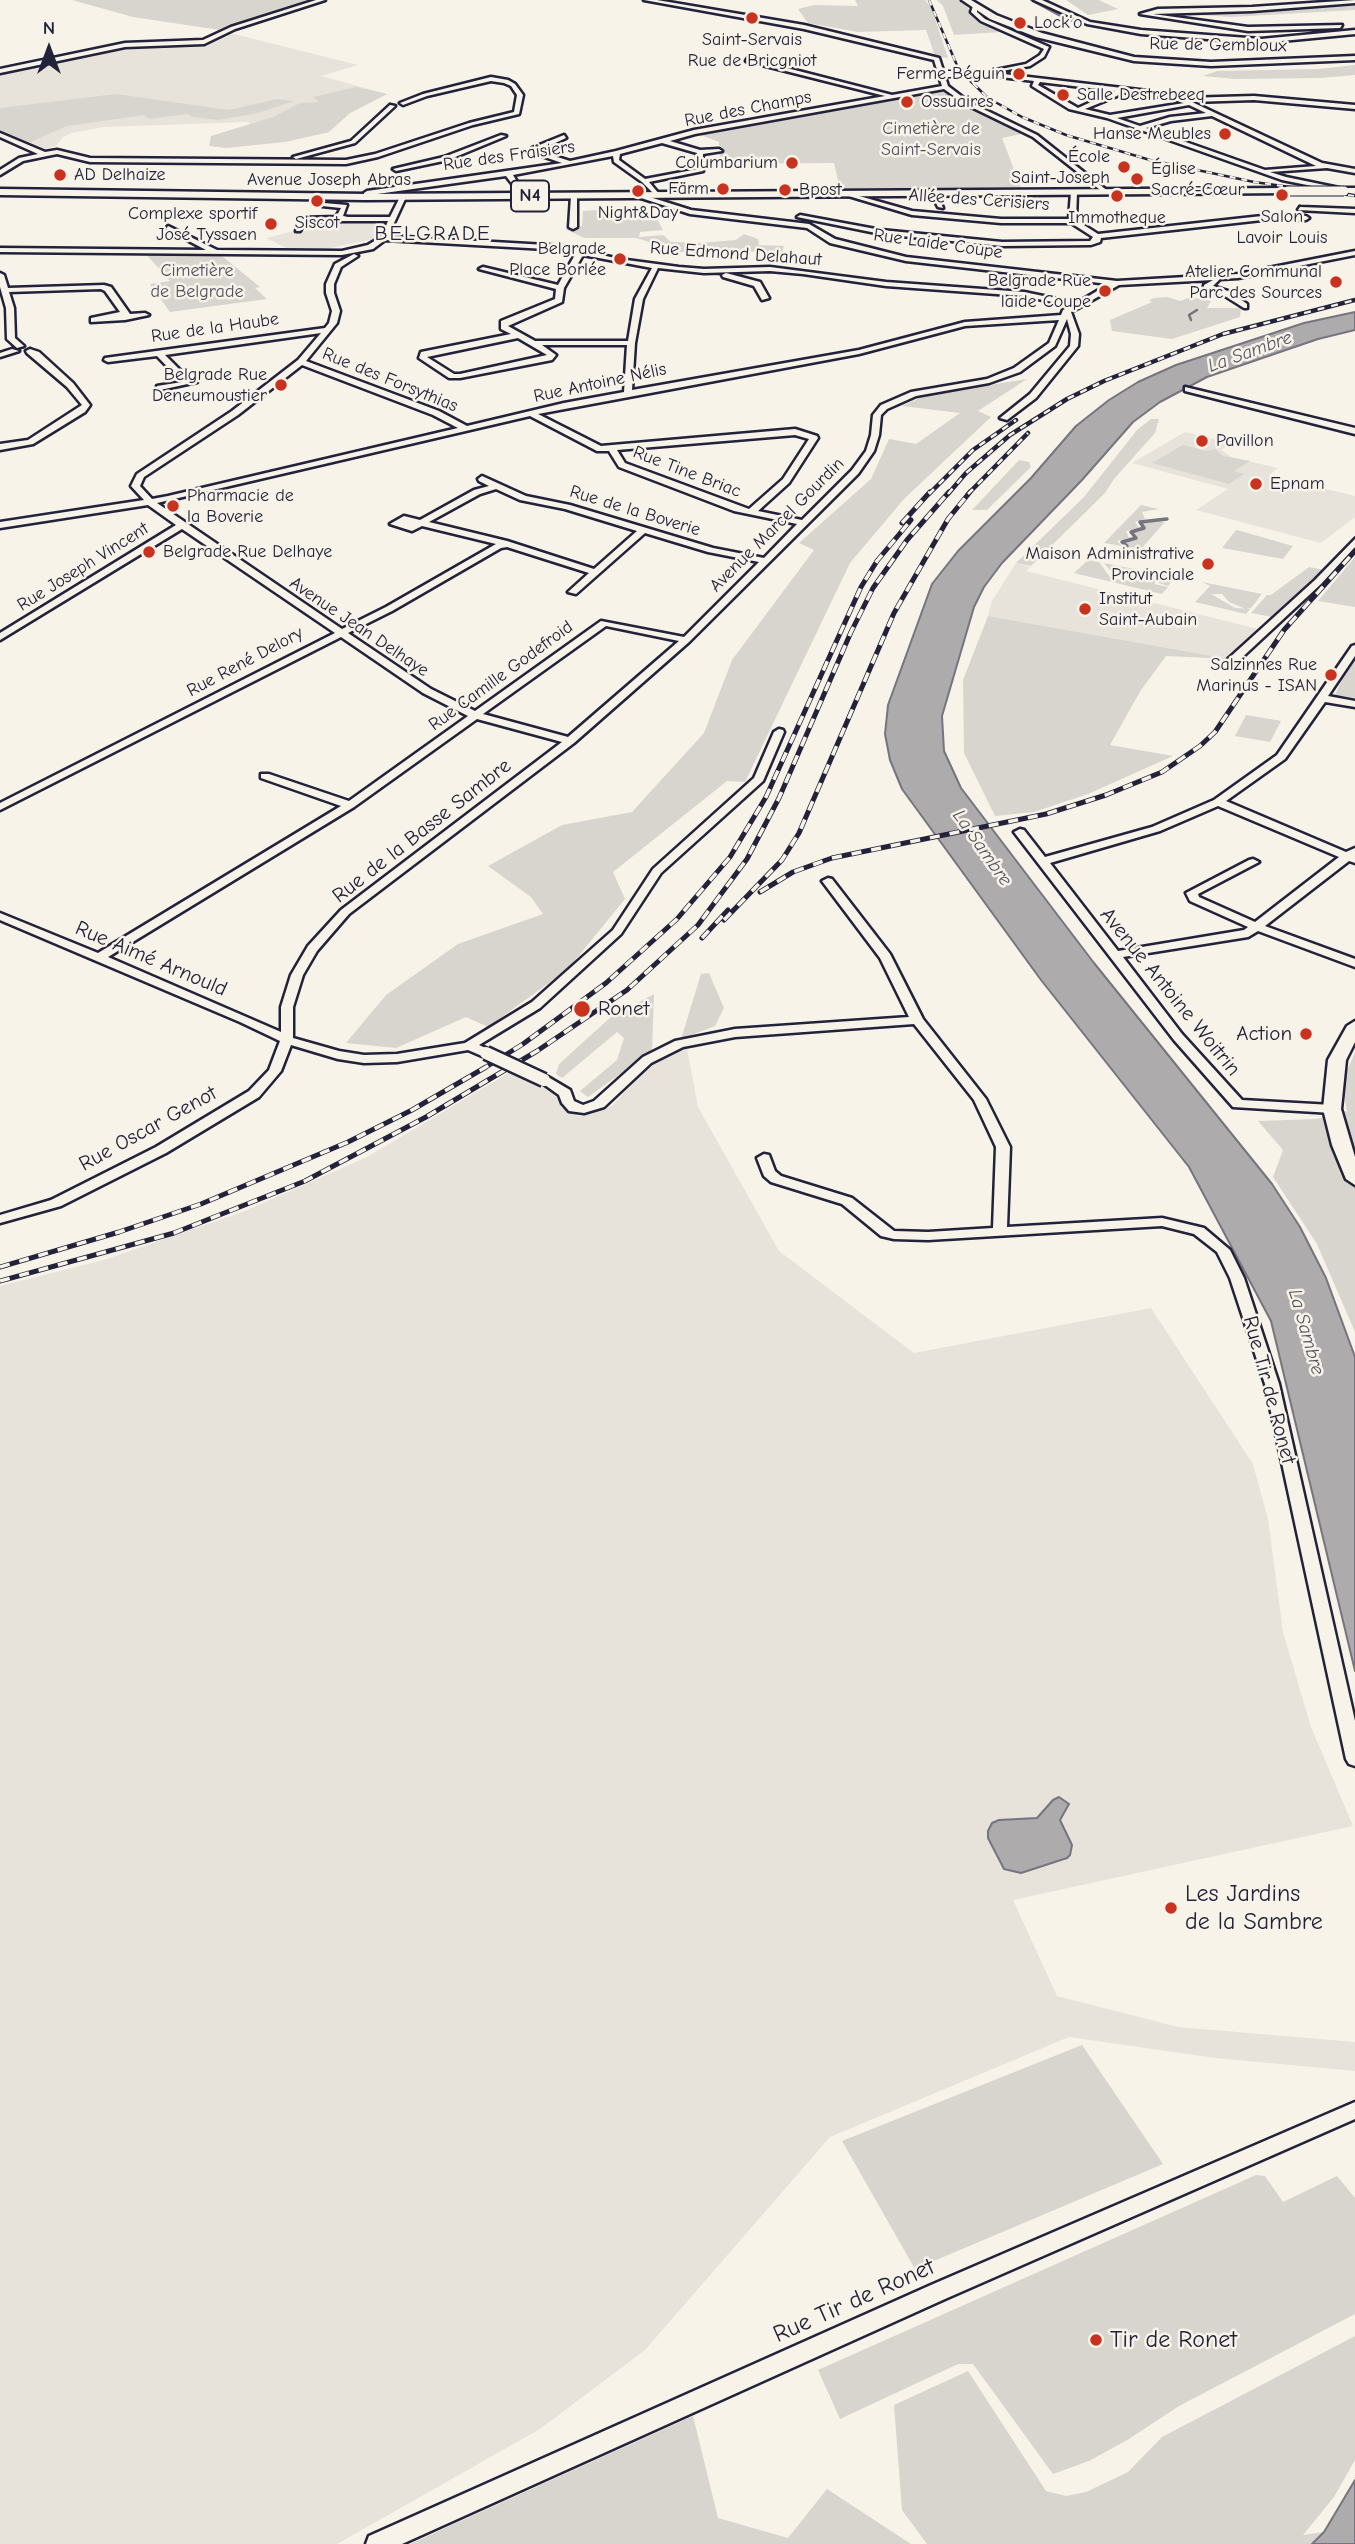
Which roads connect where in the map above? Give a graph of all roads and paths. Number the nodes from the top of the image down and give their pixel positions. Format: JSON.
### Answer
{"nodes":[{"id":1,"x":322,"y":0,"type":"edge"},
{"id":2,"x":647,"y":0,"type":"edge"},
{"id":3,"x":966,"y":0,"type":"edge"},
{"id":4,"x":1037,"y":0,"type":"edge"},
{"id":5,"x":1305,"y":0,"type":"edge"},
{"id":6,"x":1355,"y":1,"type":"edge"},
{"id":7,"x":1313,"y":4,"type":"junction"},
{"id":8,"x":975,"y":7,"type":"junction"},
{"id":9,"x":1355,"y":26,"type":"edge"},
{"id":10,"x":1355,"y":32,"type":"edge"},
{"id":11,"x":1355,"y":58,"type":"edge"},
{"id":12,"x":748,"y":60,"type":"dead end"},
{"id":13,"x":0,"y":71,"type":"edge"},
{"id":14,"x":982,"y":74,"type":"junction"},
{"id":15,"x":945,"y":75,"type":"junction"},
{"id":16,"x":1038,"y":81,"type":"junction"},
{"id":17,"x":945,"y":87,"type":"junction"},
{"id":18,"x":1119,"y":90,"type":"junction"},
{"id":19,"x":894,"y":96,"type":"junction"},
{"id":20,"x":1187,"y":102,"type":"junction"},
{"id":21,"x":1355,"y":107,"type":"edge"},
{"id":22,"x":1079,"y":110,"type":"junction"},
{"id":23,"x":1213,"y":113,"type":"junction"},
{"id":24,"x":1109,"y":117,"type":"junction"},
{"id":25,"x":1139,"y":128,"type":"junction"},
{"id":26,"x":0,"y":135,"type":"edge"},
{"id":27,"x":503,"y":135,"type":"dead end"},
{"id":28,"x":564,"y":137,"type":"dead end"},
{"id":29,"x":662,"y":140,"type":"junction"},
{"id":30,"x":719,"y":151,"type":"dead end"},
{"id":31,"x":700,"y":152,"type":"junction"},
{"id":32,"x":42,"y":153,"type":"junction"},
{"id":33,"x":617,"y":153,"type":"junction"},
{"id":34,"x":376,"y":156,"type":"junction"},
{"id":35,"x":271,"y":163,"type":"junction"},
{"id":36,"x":571,"y":164,"type":"junction"},
{"id":37,"x":1326,"y":167,"type":"junction"},
{"id":38,"x":2,"y":168,"type":"edge"},
{"id":39,"x":396,"y":169,"type":"junction"},
{"id":40,"x":1261,"y":171,"type":"junction"},
{"id":41,"x":1355,"y":171,"type":"edge"},
{"id":42,"x":508,"y":173,"type":"junction"},
{"id":43,"x":644,"y":181,"type":"junction"},
{"id":44,"x":415,"y":185,"type":"junction"},
{"id":45,"x":1288,"y":191,"type":"junction"},
{"id":46,"x":1344,"y":191,"type":"junction"},
{"id":47,"x":1355,"y":191,"type":"edge"},
{"id":48,"x":0,"y":192,"type":"edge"},
{"id":49,"x":1074,"y":192,"type":"junction"},
{"id":50,"x":1106,"y":192,"type":"junction"},
{"id":51,"x":934,"y":193,"type":"junction"},
{"id":52,"x":845,"y":194,"type":"junction"},
{"id":53,"x":637,"y":195,"type":"junction"},
{"id":54,"x":657,"y":195,"type":"junction"},
{"id":55,"x":523,"y":196,"type":"junction"},
{"id":56,"x":574,"y":196,"type":"junction"},
{"id":57,"x":366,"y":197,"type":"junction"},
{"id":58,"x":403,"y":197,"type":"junction"},
{"id":59,"x":324,"y":205,"type":"dead end"},
{"id":60,"x":941,"y":207,"type":"dead end"},
{"id":61,"x":1300,"y":209,"type":"junction"},
{"id":62,"x":1355,"y":211,"type":"edge"},
{"id":63,"x":711,"y":216,"type":"junction"},
{"id":64,"x":349,"y":219,"type":"junction"},
{"id":65,"x":393,"y":219,"type":"junction"},
{"id":66,"x":1072,"y":221,"type":"junction"},
{"id":67,"x":573,"y":227,"type":"dead end"},
{"id":68,"x":168,"y":228,"type":"dead end"},
{"id":69,"x":298,"y":230,"type":"dead end"},
{"id":70,"x":1097,"y":236,"type":"junction"},
{"id":71,"x":389,"y":239,"type":"junction"},
{"id":72,"x":0,"y":250,"type":"edge"},
{"id":73,"x":581,"y":251,"type":"junction"},
{"id":74,"x":217,"y":253,"type":"junction"},
{"id":75,"x":358,"y":253,"type":"junction"},
{"id":76,"x":1355,"y":253,"type":"edge"},
{"id":77,"x":339,"y":258,"type":"junction"},
{"id":78,"x":656,"y":266,"type":"junction"},
{"id":79,"x":483,"y":268,"type":"dead end"},
{"id":80,"x":704,"y":271,"type":"junction"},
{"id":81,"x":0,"y":275,"type":"edge"},
{"id":82,"x":1216,"y":278,"type":"junction"},
{"id":83,"x":649,"y":280,"type":"junction"},
{"id":84,"x":1117,"y":283,"type":"junction"},
{"id":85,"x":560,"y":288,"type":"junction"},
{"id":86,"x":6,"y":290,"type":"junction"},
{"id":87,"x":765,"y":298,"type":"dead end"},
{"id":88,"x":1076,"y":305,"type":"junction"},
{"id":89,"x":1244,"y":306,"type":"dead end"},
{"id":90,"x":1064,"y":314,"type":"junction"},
{"id":91,"x":145,"y":315,"type":"dead end"},
{"id":92,"x":327,"y":330,"type":"junction"},
{"id":93,"x":519,"y":335,"type":"junction"},
{"id":94,"x":533,"y":343,"type":"junction"},
{"id":95,"x":631,"y":343,"type":"junction"},
{"id":96,"x":18,"y":349,"type":"junction"},
{"id":97,"x":159,"y":353,"type":"junction"},
{"id":98,"x":0,"y":355,"type":"edge"},
{"id":99,"x":108,"y":360,"type":"dead end"},
{"id":100,"x":301,"y":362,"type":"junction"},
{"id":101,"x":160,"y":388,"type":"dead end"},
{"id":102,"x":1188,"y":389,"type":"dead end"},
{"id":103,"x":628,"y":392,"type":"junction"},
{"id":104,"x":531,"y":414,"type":"junction"},
{"id":105,"x":1004,"y":418,"type":"dead end"},
{"id":106,"x":467,"y":429,"type":"junction"},
{"id":107,"x":1355,"y":431,"type":"edge"},
{"id":108,"x":0,"y":447,"type":"edge"},
{"id":109,"x":611,"y":449,"type":"junction"},
{"id":110,"x":482,"y":480,"type":"dead end"},
{"id":111,"x":497,"y":486,"type":"junction"},
{"id":112,"x":149,"y":502,"type":"junction"},
{"id":113,"x":750,"y":513,"type":"junction"},
{"id":114,"x":804,"y":523,"type":"junction"},
{"id":115,"x":0,"y":525,"type":"edge"},
{"id":116,"x":183,"y":526,"type":"junction"},
{"id":117,"x":642,"y":530,"type":"junction"},
{"id":118,"x":1355,"y":542,"type":"edge"},
{"id":119,"x":504,"y":545,"type":"junction"},
{"id":120,"x":766,"y":561,"type":"junction"},
{"id":121,"x":595,"y":572,"type":"junction"},
{"id":122,"x":573,"y":592,"type":"dead end"},
{"id":123,"x":338,"y":633,"type":"junction"},
{"id":124,"x":0,"y":637,"type":"edge"},
{"id":125,"x":686,"y":640,"type":"junction"},
{"id":126,"x":1355,"y":648,"type":"edge"},
{"id":127,"x":1232,"y":661,"type":"dead end"},
{"id":128,"x":1322,"y":698,"type":"junction"},
{"id":129,"x":1355,"y":704,"type":"edge"},
{"id":130,"x":477,"y":716,"type":"junction"},
{"id":131,"x":779,"y":732,"type":"dead end"},
{"id":132,"x":570,"y":741,"type":"junction"},
{"id":133,"x":265,"y":776,"type":"dead end"},
{"id":134,"x":1218,"y":802,"type":"junction"},
{"id":135,"x":350,"y":805,"type":"junction"},
{"id":136,"x":0,"y":807,"type":"edge"},
{"id":137,"x":1020,"y":832,"type":"dead end"},
{"id":138,"x":1353,"y":856,"type":"edge"},
{"id":139,"x":1042,"y":862,"type":"junction"},
{"id":140,"x":1253,"y":862,"type":"dead end"},
{"id":141,"x":828,"y":881,"type":"dead end"},
{"id":142,"x":0,"y":916,"type":"edge"},
{"id":143,"x":1257,"y":927,"type":"junction"},
{"id":144,"x":1113,"y":955,"type":"junction"},
{"id":145,"x":99,"y":958,"type":"junction"},
{"id":146,"x":1355,"y":963,"type":"edge"},
{"id":147,"x":917,"y":1020,"type":"junction"},
{"id":148,"x":1355,"y":1026,"type":"edge"},
{"id":149,"x":287,"y":1040,"type":"junction"},
{"id":150,"x":469,"y":1046,"type":"junction"},
{"id":151,"x":1332,"y":1109,"type":"junction"},
{"id":152,"x":764,"y":1158,"type":"dead end"},
{"id":153,"x":1355,"y":1179,"type":"edge"},
{"id":154,"x":0,"y":1219,"type":"edge"},
{"id":155,"x":1000,"y":1231,"type":"junction"},
{"id":156,"x":1355,"y":1759,"type":"edge"},
{"id":157,"x":1355,"y":2110,"type":"edge"},
{"id":158,"x":377,"y":2544,"type":"edge"}],
"edges":[{"from":1,"to":13,"type":"street"},
{"from":2,"to":15,"type":"street"},
{"from":3,"to":8,"type":"main road","name":"Rue de Gembloux"},
{"from":4,"to":10,"type":"street"},
{"from":5,"to":7,"type":"street"},
{"from":6,"to":7,"type":"street"},
{"from":7,"to":9,"type":"street"},
{"from":8,"to":11,"type":"main road","name":"Rue de Gembloux"},
{"from":8,"to":14,"type":"street"},
{"from":12,"to":19,"type":"street"},
{"from":14,"to":15,"type":"street","bridge":true},
{"from":14,"to":16,"type":"street"},
{"from":15,"to":17,"type":"street"},
{"from":16,"to":18,"type":"street"},
{"from":16,"to":22,"type":"street"},
{"from":17,"to":19,"type":"street","name":"Rue des Champs"},
{"from":17,"to":50,"type":"street"},
{"from":18,"to":20,"type":"street"},
{"from":18,"to":22,"type":"street"},
{"from":19,"to":29,"type":"street","name":"Rue des Champs"},
{"from":20,"to":21,"type":"street"},
{"from":20,"to":23,"type":"street"},
{"from":20,"to":24,"type":"street"},
{"from":22,"to":24,"type":"street"},
{"from":23,"to":25,"type":"street"},
{"from":23,"to":37,"type":"street"},
{"from":24,"to":25,"type":"street"},
{"from":25,"to":40,"type":"street"},
{"from":26,"to":32,"type":"street"},
{"from":27,"to":39,"type":"street"},
{"from":28,"to":36,"type":"street"},
{"from":29,"to":31,"type":"street"},
{"from":29,"to":33,"type":"street","name":"Rue des Champs"},
{"from":30,"to":31,"type":"street"},
{"from":31,"to":43,"type":"street"},
{"from":32,"to":35,"type":"street"},
{"from":32,"to":38,"type":"street"},
{"from":33,"to":36,"type":"street","name":"Rue des Fraisiers"},
{"from":33,"to":43,"type":"street"},
{"from":34,"to":35,"type":"street"},
{"from":34,"to":35,"type":"street"},
{"from":34,"to":39,"type":"street"},
{"from":36,"to":42,"type":"street","name":"Rue des Fraisiers"},
{"from":37,"to":40,"type":"street"},
{"from":37,"to":41,"type":"street"},
{"from":39,"to":44,"type":"street"},
{"from":40,"to":46,"type":"street"},
{"from":42,"to":44,"type":"street","name":"Rue des Fraisiers"},
{"from":42,"to":55,"type":"street"},
{"from":43,"to":54,"type":"street"},
{"from":44,"to":57,"type":"street","name":"Rue des Fraisiers"},
{"from":45,"to":46,"type":"main road","number":"N4","bridge":true},
{"from":45,"to":50,"type":"main road","number":"N4"},
{"from":45,"to":61,"type":"street"},
{"from":46,"to":47,"type":"main road","number":"N4"},
{"from":48,"to":57,"type":"main road","name":"Avenue Joseph Abras","number":"N4"},
{"from":49,"to":50,"type":"main road","number":"N4"},
{"from":49,"to":51,"type":"main road","number":"N4"},
{"from":49,"to":66,"type":"street"},
{"from":51,"to":52,"type":"main road","number":"N4"},
{"from":51,"to":60,"type":"street"},
{"from":52,"to":54,"type":"main road","number":"N4"},
{"from":52,"to":66,"type":"street","name":"Allée des Cerisiers"},
{"from":53,"to":54,"type":"main road","name":"Avenue Joseph Abras","number":"N4"},
{"from":53,"to":56,"type":"main road","name":"Avenue Joseph Abras","number":"N4"},
{"from":53,"to":63,"type":"street","name":"Rue Laide Coupe"},
{"from":55,"to":56,"type":"main road","name":"Avenue Joseph Abras","number":"N4"},
{"from":55,"to":58,"type":"main road","name":"Avenue Joseph Abras","number":"N4"},
{"from":56,"to":67,"type":"street"},
{"from":57,"to":58,"type":"main road","name":"Avenue Joseph Abras","number":"N4"},
{"from":58,"to":65,"type":"street"},
{"from":59,"to":64,"type":"street"},
{"from":61,"to":62,"type":"street"},
{"from":61,"to":70,"type":"street"},
{"from":63,"to":70,"type":"street"},
{"from":63,"to":84,"type":"street","name":"Rue Laide Coupe"},
{"from":64,"to":65,"type":"street"},
{"from":64,"to":69,"type":"street"},
{"from":65,"to":71,"type":"street"},
{"from":66,"to":70,"type":"street"},
{"from":68,"to":74,"type":"street"},
{"from":71,"to":73,"type":"street","name":"Rue Edmond Delahaut"},
{"from":71,"to":75,"type":"street"},
{"from":72,"to":74,"type":"street"},
{"from":73,"to":78,"type":"street","name":"Rue Edmond Delahaut"},
{"from":73,"to":85,"type":"street"},
{"from":74,"to":77,"type":"street"},
{"from":75,"to":77,"type":"street"},
{"from":75,"to":77,"type":"street"},
{"from":76,"to":82,"type":"street","name":"Rue Laide Coupe"},
{"from":77,"to":92,"type":"street"},
{"from":78,"to":80,"type":"street","name":"Rue Edmond Delahaut"},
{"from":78,"to":83,"type":"street"},
{"from":79,"to":85,"type":"street"},
{"from":80,"to":83,"type":"street"},
{"from":80,"to":87,"type":"street"},
{"from":80,"to":88,"type":"street","name":"Rue Edmond Delahaut"},
{"from":81,"to":86,"type":"street"},
{"from":82,"to":84,"type":"street","name":"Rue Laide Coupe"},
{"from":82,"to":89,"type":"street"},
{"from":83,"to":95,"type":"street"},
{"from":84,"to":88,"type":"street"},
{"from":85,"to":93,"type":"street"},
{"from":86,"to":91,"type":"street"},
{"from":86,"to":96,"type":"street"},
{"from":88,"to":90,"type":"street"},
{"from":90,"to":103,"type":"street","name":"Rue Antoine Nélis"},
{"from":90,"to":105,"type":"street"},
{"from":90,"to":114,"type":"street","name":"Avenue Marcel Gourdin"},
{"from":92,"to":97,"type":"street","name":"Rue de la Haube"},
{"from":92,"to":100,"type":"street"},
{"from":93,"to":94,"type":"street"},
{"from":93,"to":94,"type":"street"},
{"from":94,"to":95,"type":"street"},
{"from":95,"to":103,"type":"street"},
{"from":96,"to":98,"type":"street"},
{"from":96,"to":108,"type":"street"},
{"from":97,"to":99,"type":"street","name":"Rue de la Haube"},
{"from":97,"to":101,"type":"street"},
{"from":100,"to":106,"type":"street","name":"Rue des Forsythias"},
{"from":100,"to":112,"type":"street"},
{"from":102,"to":107,"type":"street"},
{"from":103,"to":104,"type":"street","name":"Rue Antoine Nélis"},
{"from":104,"to":106,"type":"street","name":"Rue Antoine Nélis"},
{"from":104,"to":109,"type":"street","name":"Rue Tine Briac"},
{"from":106,"to":112,"type":"street","name":"Rue Antoine Nélis"},
{"from":109,"to":113,"type":"street","name":"Rue Tine Briac"},
{"from":109,"to":113,"type":"street"},
{"from":110,"to":111,"type":"street","name":"Rue de la Boverie"},
{"from":111,"to":117,"type":"street","name":"Rue de la Boverie"},
{"from":111,"to":119,"type":"street"},
{"from":112,"to":115,"type":"street","name":"Rue Antoine Nélis"},
{"from":112,"to":116,"type":"street","name":"Avenue Jean Delhaye"},
{"from":113,"to":114,"type":"street","name":"Rue Tine Briac"},
{"from":114,"to":120,"type":"street","name":"Avenue Marcel Gourdin"},
{"from":116,"to":123,"type":"street","name":"Avenue Jean Delhaye"},
{"from":116,"to":124,"type":"street","name":"Rue Joseph Vincent"},
{"from":117,"to":120,"type":"street","name":"Rue de la Boverie"},
{"from":117,"to":121,"type":"street"},
{"from":118,"to":127,"type":"street"},
{"from":119,"to":121,"type":"street"},
{"from":119,"to":123,"type":"street","name":"Rue René Delory"},
{"from":120,"to":125,"type":"street","name":"Avenue Marcel Gourdin"},
{"from":121,"to":122,"type":"street"},
{"from":123,"to":130,"type":"street","name":"Avenue Jean Delhaye"},
{"from":123,"to":136,"type":"street","name":"Rue René Delory"},
{"from":125,"to":130,"type":"street","name":"Rue Camille Godefroid"},
{"from":125,"to":132,"type":"street","name":"Avenue Marcel Gourdin"},
{"from":126,"to":128,"type":"street"},
{"from":128,"to":129,"type":"street"},
{"from":128,"to":134,"type":"street"},
{"from":130,"to":132,"type":"street","name":"Avenue Jean Delhaye"},
{"from":130,"to":135,"type":"street","name":"Rue Camille Godefroid"},
{"from":131,"to":150,"type":"street"},
{"from":132,"to":149,"type":"street","name":"Rue de la Basse Sambre"},
{"from":133,"to":135,"type":"street"},
{"from":134,"to":138,"type":"street"},
{"from":134,"to":139,"type":"street"},
{"from":135,"to":145,"type":"street","name":"Rue Camille Godefroid"},
{"from":137,"to":139,"type":"street","name":"Avenue Antoine Woitrin"},
{"from":138,"to":143,"type":"street"},
{"from":139,"to":144,"type":"street","name":"Avenue Antoine Woitrin"},
{"from":140,"to":143,"type":"street"},
{"from":141,"to":147,"type":"street"},
{"from":142,"to":145,"type":"street","name":"Rue Aimé Arnould"},
{"from":143,"to":144,"type":"street"},
{"from":143,"to":146,"type":"street"},
{"from":144,"to":151,"type":"street","name":"Avenue Antoine Woitrin"},
{"from":145,"to":149,"type":"street","name":"Rue Aimé Arnould"},
{"from":147,"to":150,"type":"street","bridge":true},
{"from":147,"to":155,"type":"street"},
{"from":148,"to":151,"type":"main road"},
{"from":149,"to":150,"type":"street","name":"Rue Aimé Arnould"},
{"from":149,"to":154,"type":"street","name":"Rue Oscar Genot"},
{"from":151,"to":153,"type":"main road"},
{"from":152,"to":155,"type":"street","name":"Rue Tir de Ronet"},
{"from":155,"to":156,"type":"street","name":"Rue Tir de Ronet"},
{"from":157,"to":158,"type":"street","name":"Rue Tir de Ronet"}]}
